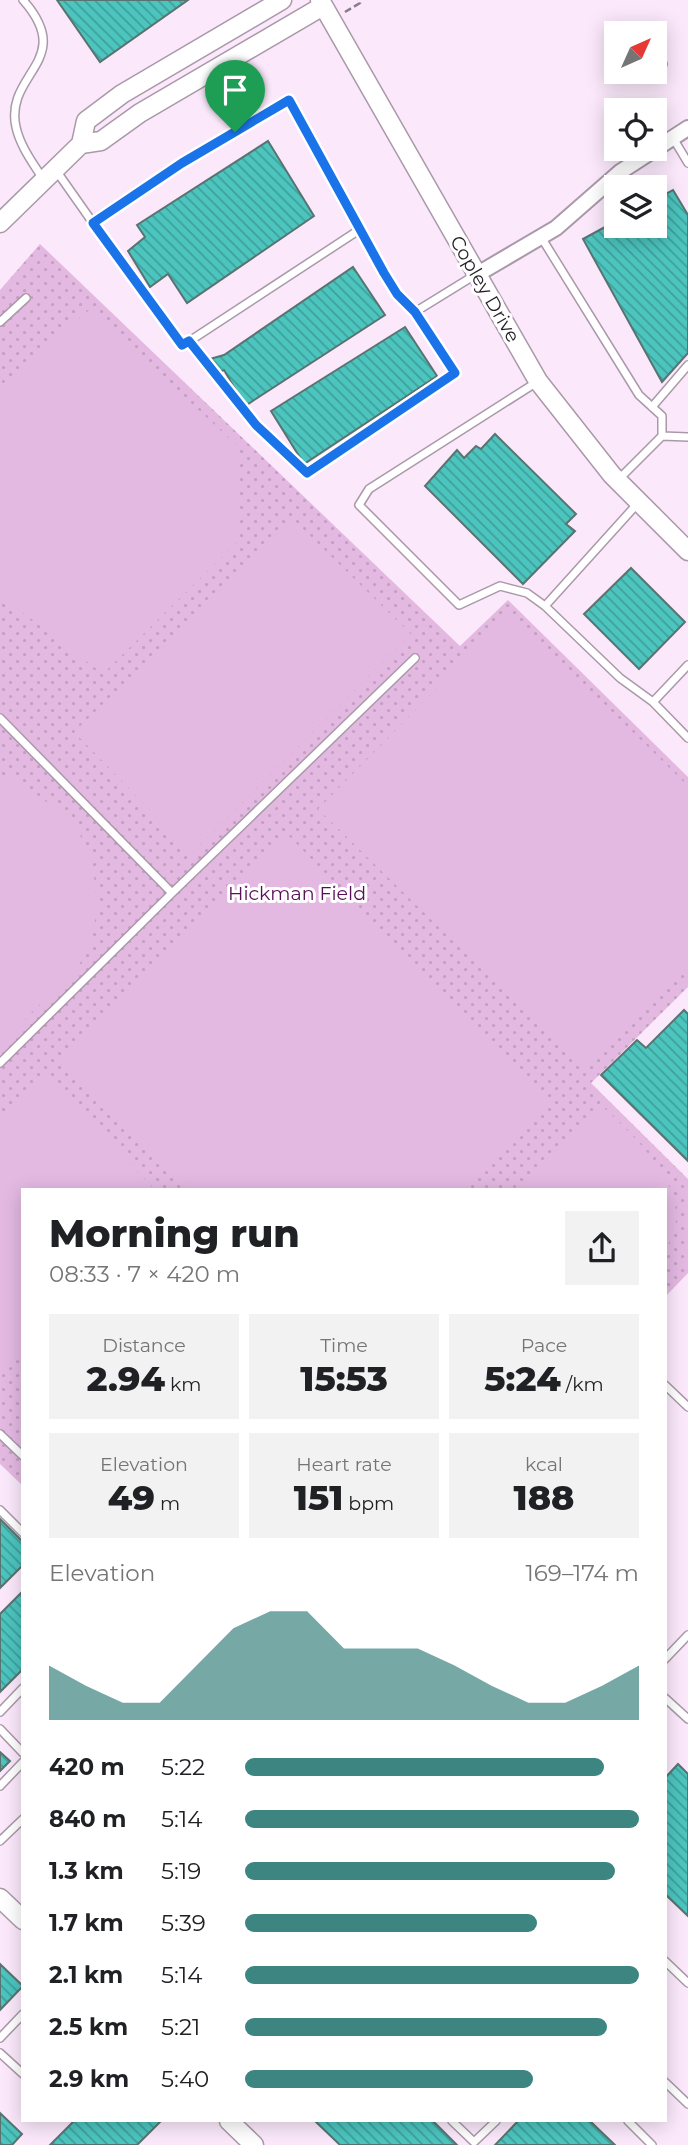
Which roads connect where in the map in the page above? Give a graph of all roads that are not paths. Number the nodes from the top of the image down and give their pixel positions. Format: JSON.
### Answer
{"nodes":[{"id":1,"x":23,"y":0,"type":"edge"},
{"id":2,"x":282,"y":0,"type":"edge"},
{"id":3,"x":322,"y":3,"type":"edge"},
{"id":4,"x":688,"y":128,"type":"edge"},
{"id":5,"x":673,"y":138,"type":"junction"},
{"id":6,"x":80,"y":144,"type":"junction"},
{"id":7,"x":688,"y":163,"type":"edge"},
{"id":8,"x":49,"y":174,"type":"junction"},
{"id":9,"x":0,"y":223,"type":"edge"},
{"id":10,"x":93,"y":223,"type":"junction"},
{"id":11,"x":359,"y":230,"type":"junction"},
{"id":12,"x":541,"y":237,"type":"junction"},
{"id":13,"x":476,"y":275,"type":"junction"},
{"id":14,"x":26,"y":298,"type":"dead end"},
{"id":15,"x":415,"y":312,"type":"junction"},
{"id":16,"x":0,"y":322,"type":"edge"},
{"id":17,"x":189,"y":341,"type":"junction"},
{"id":18,"x":688,"y":365,"type":"edge"},
{"id":19,"x":538,"y":382,"type":"junction"},
{"id":20,"x":652,"y":407,"type":"junction"},
{"id":21,"x":662,"y":436,"type":"junction"},
{"id":22,"x":688,"y":437,"type":"edge"},
{"id":23,"x":617,"y":481,"type":"junction"},
{"id":24,"x":638,"y":502,"type":"junction"},
{"id":25,"x":688,"y":551,"type":"edge"},
{"id":26,"x":544,"y":606,"type":"junction"},
{"id":27,"x":415,"y":658,"type":"dead end"},
{"id":28,"x":688,"y":665,"type":"edge"},
{"id":29,"x":653,"y":702,"type":"junction"},
{"id":30,"x":0,"y":718,"type":"edge"},
{"id":31,"x":688,"y":738,"type":"edge"},
{"id":32,"x":172,"y":893,"type":"junction"},
{"id":33,"x":0,"y":1063,"type":"edge"},
{"id":34,"x":667,"y":1387,"type":"edge"},
{"id":35,"x":688,"y":1407,"type":"edge"},
{"id":36,"x":0,"y":1434,"type":"edge"},
{"id":37,"x":21,"y":1454,"type":"edge"},
{"id":38,"x":0,"y":1510,"type":"edge"},
{"id":39,"x":21,"y":1531,"type":"edge"},
{"id":40,"x":688,"y":1635,"type":"edge"},
{"id":41,"x":667,"y":1656,"type":"edge"},
{"id":42,"x":21,"y":1690,"type":"edge"},
{"id":43,"x":667,"y":1700,"type":"edge"},
{"id":44,"x":0,"y":1712,"type":"edge"},
{"id":45,"x":688,"y":1720,"type":"edge"},
{"id":46,"x":0,"y":1729,"type":"edge"},
{"id":47,"x":21,"y":1751,"type":"edge"},
{"id":48,"x":21,"y":1764,"type":"edge"},
{"id":49,"x":0,"y":1786,"type":"edge"},
{"id":50,"x":21,"y":1821,"type":"edge"},
{"id":51,"x":0,"y":1841,"type":"edge"},
{"id":52,"x":0,"y":1898,"type":"edge"},
{"id":53,"x":21,"y":1918,"type":"edge"},
{"id":54,"x":667,"y":1963,"type":"edge"},
{"id":55,"x":688,"y":1983,"type":"edge"},
{"id":56,"x":21,"y":2016,"type":"edge"},
{"id":57,"x":0,"y":2038,"type":"edge"},
{"id":58,"x":0,"y":2053,"type":"edge"},
{"id":59,"x":21,"y":2072,"type":"edge"},
{"id":60,"x":667,"y":2084,"type":"edge"},
{"id":61,"x":688,"y":2104,"type":"edge"},
{"id":62,"x":230,"y":2122,"type":"edge"},
{"id":63,"x":453,"y":2122,"type":"edge"},
{"id":64,"x":495,"y":2122,"type":"edge"},
{"id":65,"x":629,"y":2122,"type":"edge"},
{"id":66,"x":473,"y":2144,"type":"edge"},
{"id":67,"x":254,"y":2145,"type":"edge"},
{"id":68,"x":652,"y":2145,"type":"edge"}],
"edges":[{"from":1,"to":8,"type":"lane"},
{"from":2,"to":6,"type":"street"},
{"from":3,"to":6,"type":"street"},
{"from":3,"to":13,"type":"street","name":"Copley Drive"},
{"from":4,"to":5,"type":"street"},
{"from":5,"to":7,"type":"lane"},
{"from":5,"to":12,"type":"street"},
{"from":6,"to":8,"type":"street"},
{"from":8,"to":9,"type":"street"},
{"from":8,"to":10,"type":"lane"},
{"from":10,"to":11,"type":"lane"},
{"from":10,"to":17,"type":"lane"},
{"from":11,"to":15,"type":"lane"},
{"from":11,"to":17,"type":"lane"},
{"from":12,"to":13,"type":"street"},
{"from":12,"to":20,"type":"lane"},
{"from":13,"to":15,"type":"lane"},
{"from":13,"to":19,"type":"street","name":"Copley Drive"},
{"from":14,"to":16,"type":"lane"},
{"from":15,"to":17,"type":"lane"},
{"from":18,"to":20,"type":"lane"},
{"from":19,"to":23,"type":"street","name":"Copley Drive"},
{"from":19,"to":26,"type":"lane"},
{"from":20,"to":21,"type":"lane"},
{"from":21,"to":22,"type":"lane"},
{"from":21,"to":23,"type":"lane"},
{"from":23,"to":24,"type":"street","name":"Copley Drive"},
{"from":24,"to":25,"type":"street","name":"Copley Drive"},
{"from":24,"to":26,"type":"lane"},
{"from":26,"to":29,"type":"lane"},
{"from":27,"to":32,"type":"lane"},
{"from":28,"to":29,"type":"lane"},
{"from":29,"to":31,"type":"lane"},
{"from":30,"to":32,"type":"lane"},
{"from":32,"to":33,"type":"lane"},
{"from":34,"to":35,"type":"lane"},
{"from":36,"to":37,"type":"lane"},
{"from":38,"to":39,"type":"lane"},
{"from":40,"to":41,"type":"lane"},
{"from":42,"to":44,"type":"lane"},
{"from":43,"to":45,"type":"lane"},
{"from":46,"to":47,"type":"lane"},
{"from":48,"to":49,"type":"lane"},
{"from":50,"to":51,"type":"lane"},
{"from":52,"to":53,"type":"street"},
{"from":54,"to":55,"type":"lane"},
{"from":56,"to":57,"type":"lane"},
{"from":58,"to":59,"type":"lane"},
{"from":60,"to":61,"type":"lane"},
{"from":62,"to":67,"type":"street"},
{"from":63,"to":66,"type":"lane"},
{"from":64,"to":66,"type":"lane"},
{"from":65,"to":68,"type":"lane"}]}
